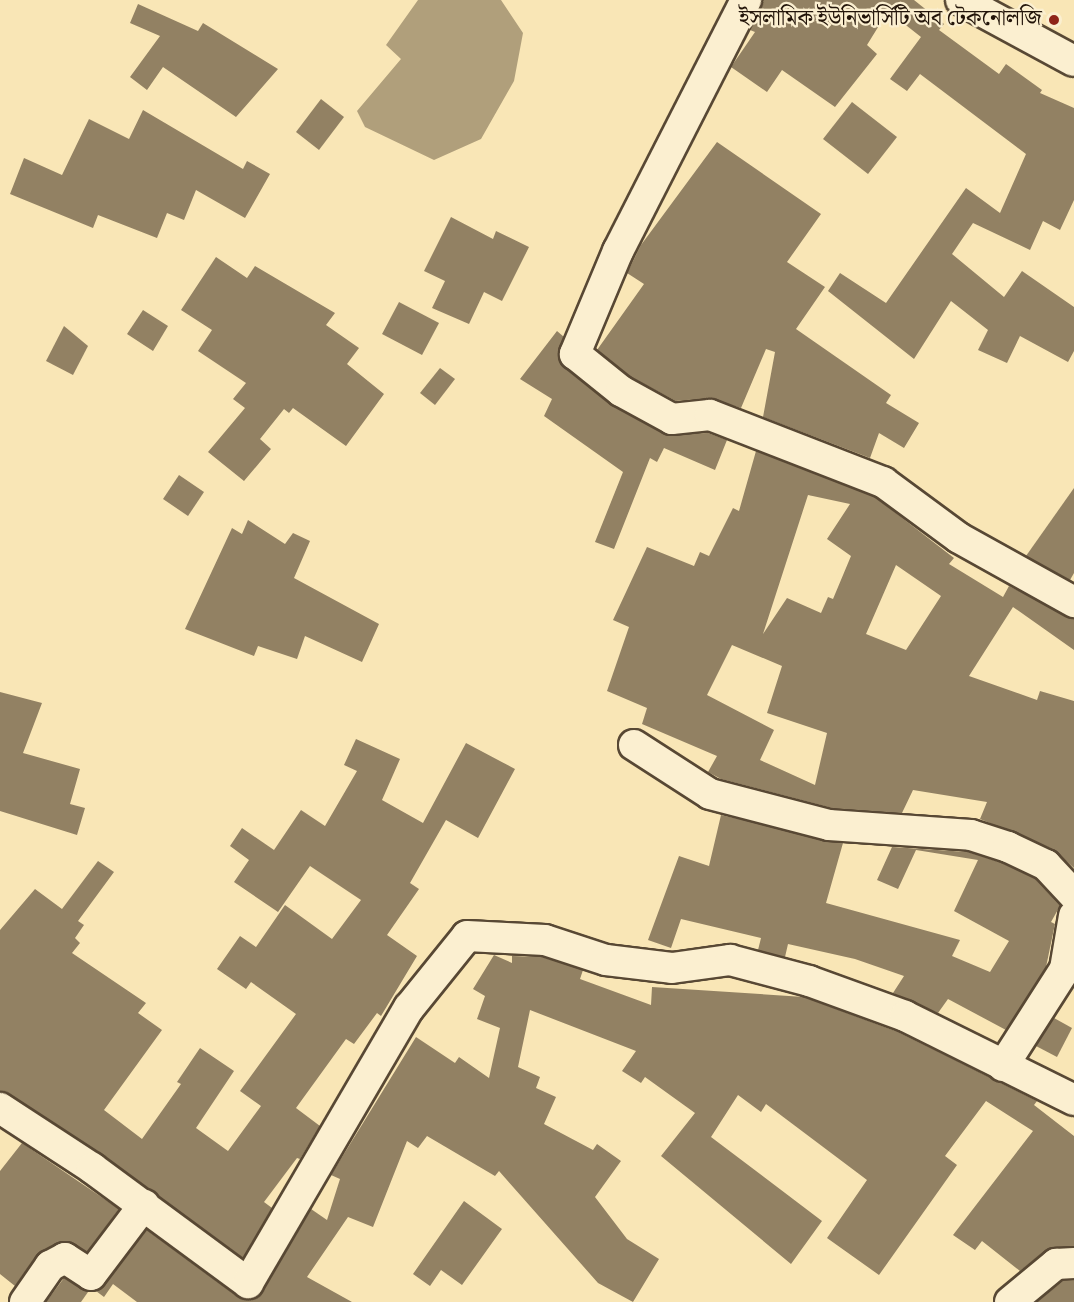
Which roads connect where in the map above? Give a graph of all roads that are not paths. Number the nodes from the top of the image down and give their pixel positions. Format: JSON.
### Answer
{"nodes":[{"id":1,"x":746,"y":0,"type":"edge"},
{"id":2,"x":961,"y":0,"type":"edge"},
{"id":3,"x":1074,"y":61,"type":"edge"},
{"id":4,"x":1074,"y":602,"type":"edge"},
{"id":5,"x":634,"y":745,"type":"dead end"},
{"id":6,"x":1074,"y":895,"type":"edge"},
{"id":7,"x":1074,"y":916,"type":"edge"},
{"id":8,"x":1003,"y":1066,"type":"junction"},
{"id":9,"x":1074,"y":1100,"type":"edge"},
{"id":10,"x":0,"y":1108,"type":"edge"},
{"id":11,"x":144,"y":1205,"type":"junction"},
{"id":12,"x":1074,"y":1263,"type":"edge"},
{"id":13,"x":25,"y":1302,"type":"edge"},
{"id":14,"x":1010,"y":1302,"type":"edge"}],
"edges":[{"from":1,"to":4,"type":"street"},
{"from":2,"to":3,"type":"street"},
{"from":5,"to":6,"type":"street"},
{"from":7,"to":8,"type":"street"},
{"from":8,"to":9,"type":"street"},
{"from":8,"to":11,"type":"street"},
{"from":10,"to":11,"type":"street"},
{"from":11,"to":13,"type":"street"},
{"from":12,"to":14,"type":"street"}]}
